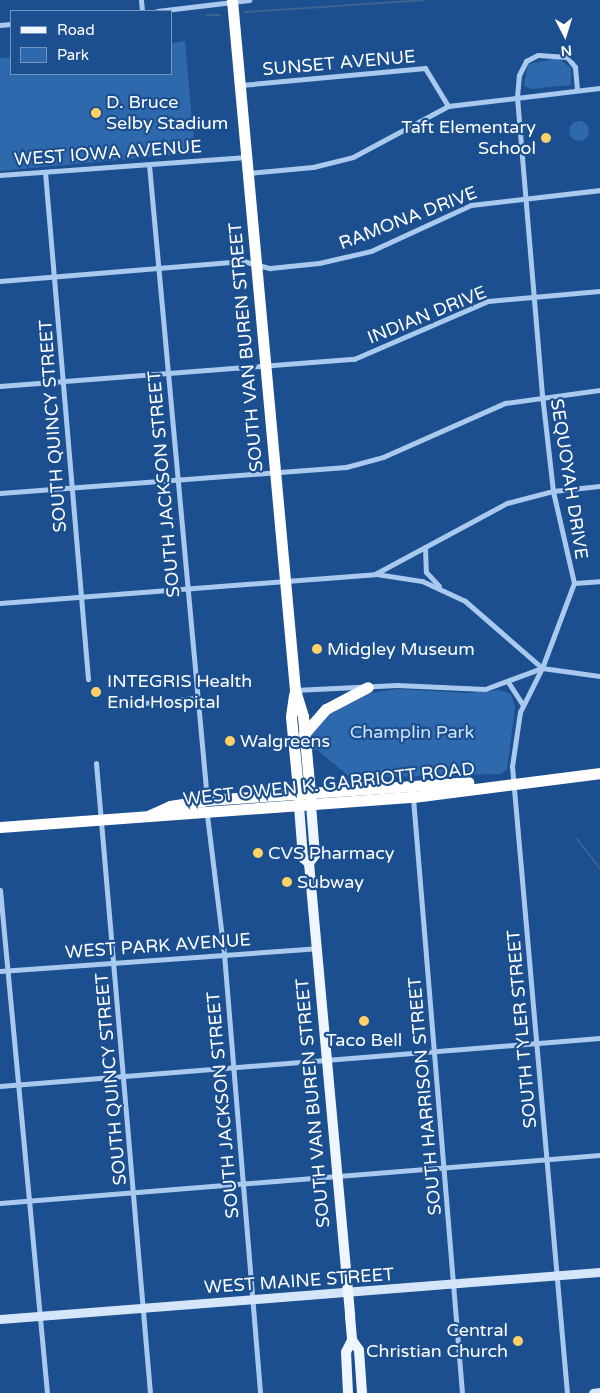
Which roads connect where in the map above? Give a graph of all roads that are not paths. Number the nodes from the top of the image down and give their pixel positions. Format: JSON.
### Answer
{"nodes":[{"id":1,"x":249,"y":0,"type":"edge"},
{"id":2,"x":233,"y":2,"type":"edge"},
{"id":3,"x":165,"y":10,"type":"edge"},
{"id":4,"x":240,"y":86,"type":"junction"},
{"id":5,"x":600,"y":88,"type":"edge"},
{"id":6,"x":577,"y":90,"type":"junction"},
{"id":7,"x":517,"y":97,"type":"junction"},
{"id":8,"x":448,"y":106,"type":"junction"},
{"id":9,"x":247,"y":157,"type":"junction"},
{"id":10,"x":149,"y":165,"type":"junction"},
{"id":11,"x":45,"y":172,"type":"junction"},
{"id":12,"x":248,"y":173,"type":"junction"},
{"id":13,"x":0,"y":175,"type":"edge"},
{"id":14,"x":600,"y":190,"type":"edge"},
{"id":15,"x":525,"y":196,"type":"junction"},
{"id":16,"x":256,"y":264,"type":"junction"},
{"id":17,"x":158,"y":269,"type":"junction"},
{"id":18,"x":54,"y":277,"type":"junction"},
{"id":19,"x":0,"y":280,"type":"edge"},
{"id":20,"x":600,"y":291,"type":"edge"},
{"id":21,"x":534,"y":296,"type":"junction"},
{"id":22,"x":266,"y":368,"type":"junction"},
{"id":23,"x":167,"y":374,"type":"junction"},
{"id":24,"x":64,"y":381,"type":"junction"},
{"id":25,"x":0,"y":386,"type":"edge"},
{"id":26,"x":600,"y":390,"type":"edge"},
{"id":27,"x":542,"y":395,"type":"junction"},
{"id":28,"x":275,"y":473,"type":"junction"},
{"id":29,"x":177,"y":480,"type":"junction"},
{"id":30,"x":600,"y":486,"type":"edge"},
{"id":31,"x":72,"y":487,"type":"junction"},
{"id":32,"x":553,"y":491,"type":"junction"},
{"id":33,"x":0,"y":493,"type":"edge"},
{"id":34,"x":425,"y":547,"type":"junction"},
{"id":35,"x":375,"y":574,"type":"junction"},
{"id":36,"x":600,"y":581,"type":"edge"},
{"id":37,"x":285,"y":583,"type":"junction"},
{"id":38,"x":574,"y":584,"type":"junction"},
{"id":39,"x":440,"y":587,"type":"junction"},
{"id":40,"x":187,"y":590,"type":"junction"},
{"id":41,"x":82,"y":597,"type":"junction"},
{"id":42,"x":0,"y":603,"type":"edge"},
{"id":43,"x":542,"y":668,"type":"junction"},
{"id":44,"x":600,"y":676,"type":"edge"},
{"id":45,"x":88,"y":679,"type":"dead end"},
{"id":46,"x":508,"y":682,"type":"junction"},
{"id":47,"x":368,"y":687,"type":"junction"},
{"id":48,"x":295,"y":690,"type":"junction"},
{"id":49,"x":196,"y":698,"type":"junction"},
{"id":50,"x":144,"y":703,"type":"dead end"},
{"id":51,"x":523,"y":704,"type":"junction"},
{"id":52,"x":304,"y":734,"type":"junction"},
{"id":53,"x":96,"y":762,"type":"dead end"},
{"id":54,"x":600,"y":772,"type":"edge"},
{"id":55,"x":513,"y":781,"type":"junction"},
{"id":56,"x":304,"y":791,"type":"junction"},
{"id":57,"x":413,"y":797,"type":"junction"},
{"id":58,"x":207,"y":800,"type":"junction"},
{"id":59,"x":305,"y":806,"type":"junction"},
{"id":60,"x":207,"y":815,"type":"junction"},
{"id":61,"x":148,"y":816,"type":"junction"},
{"id":62,"x":100,"y":818,"type":"junction"},
{"id":63,"x":0,"y":827,"type":"edge"},
{"id":64,"x":0,"y":890,"type":"edge"},
{"id":65,"x":317,"y":948,"type":"junction"},
{"id":66,"x":224,"y":954,"type":"junction"},
{"id":67,"x":115,"y":963,"type":"junction"},
{"id":68,"x":8,"y":970,"type":"junction"},
{"id":69,"x":0,"y":971,"type":"edge"},
{"id":70,"x":600,"y":1038,"type":"edge"},
{"id":71,"x":537,"y":1045,"type":"junction"},
{"id":72,"x":435,"y":1054,"type":"junction"},
{"id":73,"x":328,"y":1063,"type":"junction"},
{"id":74,"x":234,"y":1070,"type":"junction"},
{"id":75,"x":124,"y":1078,"type":"junction"},
{"id":76,"x":18,"y":1084,"type":"junction"},
{"id":77,"x":0,"y":1086,"type":"edge"},
{"id":78,"x":600,"y":1155,"type":"edge"},
{"id":79,"x":548,"y":1160,"type":"junction"},
{"id":80,"x":446,"y":1169,"type":"junction"},
{"id":81,"x":337,"y":1178,"type":"junction"},
{"id":82,"x":244,"y":1185,"type":"junction"},
{"id":83,"x":134,"y":1193,"type":"junction"},
{"id":84,"x":29,"y":1201,"type":"junction"},
{"id":85,"x":0,"y":1203,"type":"edge"},
{"id":86,"x":600,"y":1272,"type":"edge"},
{"id":87,"x":558,"y":1275,"type":"junction"},
{"id":88,"x":454,"y":1285,"type":"junction"},
{"id":89,"x":348,"y":1294,"type":"junction"},
{"id":90,"x":254,"y":1301,"type":"junction"},
{"id":91,"x":141,"y":1308,"type":"junction"},
{"id":92,"x":40,"y":1316,"type":"junction"},
{"id":93,"x":0,"y":1319,"type":"edge"},
{"id":94,"x":352,"y":1340,"type":"junction"},
{"id":95,"x":600,"y":1392,"type":"edge"},
{"id":96,"x":47,"y":1393,"type":"edge"},
{"id":97,"x":150,"y":1393,"type":"edge"},
{"id":98,"x":260,"y":1393,"type":"edge"},
{"id":99,"x":348,"y":1393,"type":"edge"},
{"id":100,"x":362,"y":1393,"type":"edge"},
{"id":101,"x":462,"y":1393,"type":"edge"},
{"id":102,"x":567,"y":1393,"type":"edge"},
{"id":103,"x":593,"y":1393,"type":"edge"}],
"edges":[{"from":1,"to":2,"type":"street"},
{"from":2,"to":3,"type":"street"},
{"from":2,"to":4,"type":"highway","name":"SOUTH VAN BUREN STREET"},
{"from":4,"to":8,"type":"street","name":"SUNSET AVENUE"},
{"from":4,"to":9,"type":"highway","name":"SOUTH VAN BUREN STREET"},
{"from":5,"to":6,"type":"street"},
{"from":6,"to":7,"type":"street"},
{"from":6,"to":7,"type":"street","name":"SEQUOYAH DRIVE"},
{"from":7,"to":8,"type":"street"},
{"from":7,"to":15,"type":"street","name":"SEQUOYAH DRIVE"},
{"from":8,"to":12,"type":"street"},
{"from":9,"to":10,"type":"street","name":"WEST IOWA AVENUE"},
{"from":9,"to":12,"type":"highway","name":"SOUTH VAN BUREN STREET"},
{"from":10,"to":11,"type":"street","name":"WEST IOWA AVENUE"},
{"from":10,"to":17,"type":"street","name":"SOUTH JACKSON STREET"},
{"from":11,"to":13,"type":"street","name":"WEST IOWA AVENUE"},
{"from":11,"to":18,"type":"street","name":"SOUTH QUINCY STREET"},
{"from":12,"to":16,"type":"highway","name":"SOUTH VAN BUREN STREET"},
{"from":14,"to":15,"type":"street","name":"RAMONA DRIVE"},
{"from":15,"to":16,"type":"street","name":"RAMONA DRIVE"},
{"from":15,"to":21,"type":"street","name":"SEQUOYAH DRIVE"},
{"from":16,"to":17,"type":"street","name":"RAMONA DRIVE"},
{"from":16,"to":22,"type":"highway","name":"SOUTH VAN BUREN STREET"},
{"from":17,"to":18,"type":"street","name":"RAMONA DRIVE"},
{"from":17,"to":23,"type":"street","name":"SOUTH JACKSON STREET"},
{"from":18,"to":19,"type":"street","name":"RAMONA DRIVE"},
{"from":18,"to":24,"type":"street","name":"SOUTH QUINCY STREET"},
{"from":20,"to":21,"type":"street","name":"INDIAN DRIVE"},
{"from":21,"to":22,"type":"street","name":"INDIAN DRIVE"},
{"from":21,"to":27,"type":"street","name":"SEQUOYAH DRIVE"},
{"from":22,"to":23,"type":"street","name":"INDIAN DRIVE"},
{"from":22,"to":28,"type":"highway","name":"SOUTH VAN BUREN STREET"},
{"from":23,"to":24,"type":"street","name":"INDIAN DRIVE"},
{"from":23,"to":29,"type":"street","name":"SOUTH JACKSON STREET"},
{"from":24,"to":25,"type":"street","name":"INDIAN DRIVE"},
{"from":24,"to":31,"type":"street","name":"SOUTH QUINCY STREET"},
{"from":26,"to":27,"type":"street"},
{"from":27,"to":28,"type":"street"},
{"from":27,"to":32,"type":"street","name":"SEQUOYAH DRIVE"},
{"from":28,"to":29,"type":"street"},
{"from":28,"to":37,"type":"highway","name":"SOUTH VAN BUREN STREET"},
{"from":29,"to":31,"type":"street"},
{"from":29,"to":40,"type":"street","name":"SOUTH JACKSON STREET"},
{"from":30,"to":32,"type":"street"},
{"from":31,"to":33,"type":"street"},
{"from":31,"to":41,"type":"street","name":"SOUTH QUINCY STREET"},
{"from":32,"to":34,"type":"street"},
{"from":32,"to":38,"type":"street","name":"SEQUOYAH DRIVE"},
{"from":34,"to":35,"type":"street"},
{"from":34,"to":39,"type":"street"},
{"from":35,"to":37,"type":"street"},
{"from":35,"to":39,"type":"street"},
{"from":36,"to":38,"type":"street"},
{"from":37,"to":40,"type":"street"},
{"from":37,"to":48,"type":"highway","name":"SOUTH VAN BUREN STREET"},
{"from":38,"to":43,"type":"street","name":"SEQUOYAH DRIVE"},
{"from":39,"to":43,"type":"street"},
{"from":40,"to":41,"type":"street"},
{"from":40,"to":49,"type":"street","name":"SOUTH JACKSON STREET"},
{"from":41,"to":42,"type":"street"},
{"from":41,"to":45,"type":"street","name":"SOUTH QUINCY STREET"},
{"from":43,"to":44,"type":"street"},
{"from":43,"to":46,"type":"street"},
{"from":43,"to":51,"type":"street","name":"SOUTH TYLER STREET"},
{"from":46,"to":47,"type":"street"},
{"from":46,"to":51,"type":"street"},
{"from":47,"to":48,"type":"street"},
{"from":47,"to":52,"type":"highway"},
{"from":48,"to":52,"type":"highway","name":"SOUTH VAN BUREN STREET"},
{"from":48,"to":56,"type":"highway","name":"SOUTH VAN BUREN STREET"},
{"from":49,"to":50,"type":"street"},
{"from":49,"to":58,"type":"street","name":"SOUTH JACKSON STREET"},
{"from":51,"to":55,"type":"street","name":"SOUTH TYLER STREET"},
{"from":52,"to":56,"type":"highway","name":"SOUTH VAN BUREN STREET"},
{"from":53,"to":62,"type":"street","name":"SOUTH QUINCY STREET"},
{"from":54,"to":55,"type":"highway","name":"WEST OWEN K. GARRIOTT ROAD"},
{"from":55,"to":56,"type":"highway","name":"WEST OWEN K. GARRIOTT ROAD"},
{"from":55,"to":57,"type":"highway","name":"WEST OWEN K. GARRIOTT ROAD"},
{"from":55,"to":71,"type":"street","name":"SOUTH TYLER STREET"},
{"from":56,"to":58,"type":"highway","name":"WEST OWEN K. GARRIOTT ROAD"},
{"from":56,"to":59,"type":"highway","name":"SOUTH VAN BUREN STREET"},
{"from":57,"to":59,"type":"highway","name":"WEST OWEN K. GARRIOTT ROAD"},
{"from":57,"to":72,"type":"street","name":"SOUTH HARRISON STREET"},
{"from":58,"to":61,"type":"highway","name":"WEST OWEN K. GARRIOTT ROAD"},
{"from":59,"to":60,"type":"highway","name":"WEST OWEN K. GARRIOTT ROAD"},
{"from":59,"to":65,"type":"main road","name":"SOUTH VAN BUREN STREET"},
{"from":60,"to":61,"type":"highway","name":"WEST OWEN K. GARRIOTT ROAD"},
{"from":60,"to":66,"type":"street","name":"SOUTH JACKSON STREET"},
{"from":61,"to":62,"type":"highway","name":"WEST OWEN K. GARRIOTT ROAD"},
{"from":62,"to":63,"type":"highway","name":"WEST OWEN K. GARRIOTT ROAD"},
{"from":62,"to":67,"type":"street","name":"SOUTH QUINCY STREET"},
{"from":64,"to":68,"type":"street"},
{"from":65,"to":66,"type":"street","name":"WEST PARK AVENUE"},
{"from":65,"to":73,"type":"main road","name":"SOUTH VAN BUREN STREET"},
{"from":66,"to":67,"type":"street","name":"WEST PARK AVENUE"},
{"from":66,"to":74,"type":"street","name":"SOUTH JACKSON STREET"},
{"from":67,"to":68,"type":"street","name":"WEST PARK AVENUE"},
{"from":67,"to":75,"type":"street","name":"SOUTH QUINCY STREET"},
{"from":68,"to":69,"type":"street","name":"WEST PARK AVENUE"},
{"from":68,"to":76,"type":"street"},
{"from":70,"to":71,"type":"street"},
{"from":71,"to":72,"type":"street"},
{"from":71,"to":79,"type":"street","name":"SOUTH TYLER STREET"},
{"from":72,"to":73,"type":"street"},
{"from":72,"to":80,"type":"street","name":"SOUTH HARRISON STREET"},
{"from":73,"to":74,"type":"street"},
{"from":73,"to":81,"type":"main road","name":"SOUTH VAN BUREN STREET"},
{"from":74,"to":75,"type":"street"},
{"from":74,"to":82,"type":"street","name":"SOUTH JACKSON STREET"},
{"from":75,"to":76,"type":"street"},
{"from":75,"to":83,"type":"street","name":"SOUTH QUINCY STREET"},
{"from":76,"to":77,"type":"street"},
{"from":76,"to":84,"type":"street"},
{"from":78,"to":79,"type":"street"},
{"from":79,"to":80,"type":"street"},
{"from":79,"to":87,"type":"street","name":"SOUTH TYLER STREET"},
{"from":80,"to":81,"type":"street"},
{"from":80,"to":88,"type":"street","name":"SOUTH HARRISON STREET"},
{"from":81,"to":82,"type":"street"},
{"from":81,"to":89,"type":"main road","name":"SOUTH VAN BUREN STREET"},
{"from":82,"to":83,"type":"street"},
{"from":82,"to":90,"type":"street","name":"SOUTH JACKSON STREET"},
{"from":83,"to":84,"type":"street"},
{"from":83,"to":91,"type":"street","name":"SOUTH QUINCY STREET"},
{"from":84,"to":85,"type":"street"},
{"from":84,"to":92,"type":"street"},
{"from":86,"to":87,"type":"main road","name":"WEST MAINE STREET"},
{"from":87,"to":88,"type":"main road","name":"WEST MAINE STREET"},
{"from":87,"to":102,"type":"street","name":"SOUTH TYLER STREET"},
{"from":88,"to":89,"type":"main road","name":"WEST MAINE STREET"},
{"from":88,"to":101,"type":"street","name":"SOUTH HARRISON STREET"},
{"from":89,"to":90,"type":"main road","name":"WEST MAINE STREET"},
{"from":89,"to":94,"type":"main road","name":"SOUTH VAN BUREN STREET"},
{"from":90,"to":91,"type":"main road","name":"WEST MAINE STREET"},
{"from":90,"to":98,"type":"street","name":"SOUTH JACKSON STREET"},
{"from":91,"to":92,"type":"main road","name":"WEST MAINE STREET"},
{"from":91,"to":97,"type":"street","name":"SOUTH QUINCY STREET"},
{"from":92,"to":93,"type":"main road","name":"WEST MAINE STREET"},
{"from":92,"to":96,"type":"street"},
{"from":94,"to":99,"type":"main road"},
{"from":94,"to":100,"type":"main road"},
{"from":95,"to":103,"type":"main road"}]}
